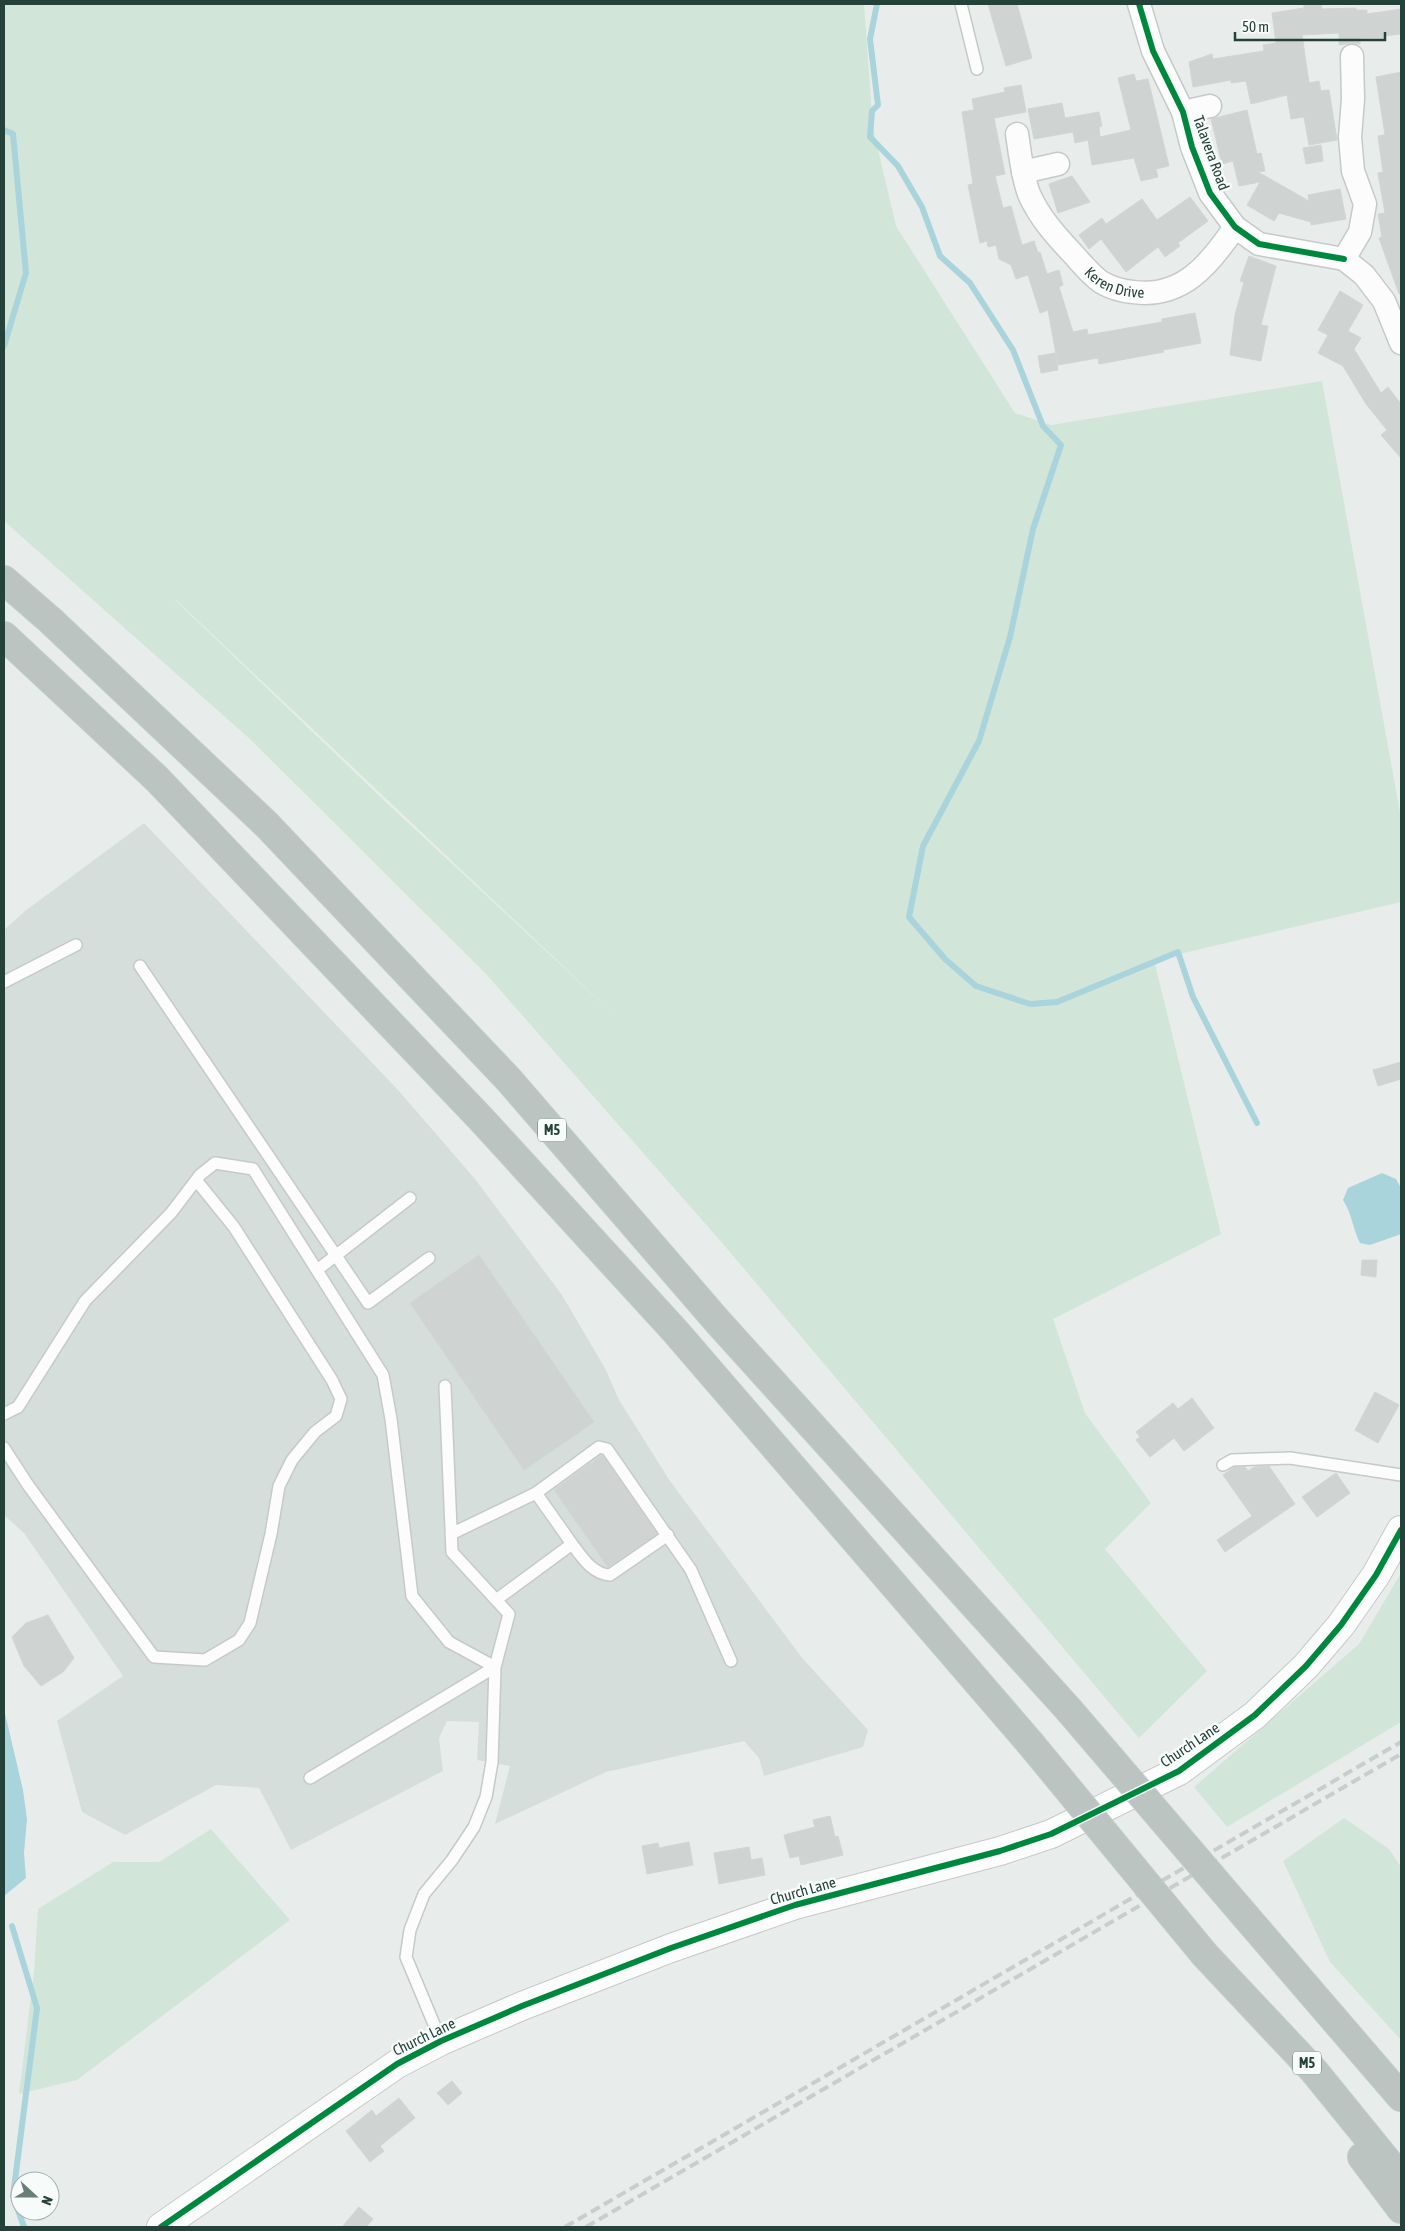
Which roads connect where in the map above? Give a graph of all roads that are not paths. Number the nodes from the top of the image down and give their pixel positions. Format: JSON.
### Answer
{"nodes":[{"id":1,"x":961,"y":4,"type":"edge"},
{"id":2,"x":1139,"y":4,"type":"edge"},
{"id":3,"x":1352,"y":56,"type":"dead end"},
{"id":4,"x":977,"y":69,"type":"dead end"},
{"id":5,"x":1210,"y":106,"type":"dead end"},
{"id":6,"x":1183,"y":112,"type":"junction"},
{"id":7,"x":1017,"y":134,"type":"dead end"},
{"id":8,"x":1058,"y":164,"type":"dead end"},
{"id":9,"x":1023,"y":172,"type":"junction"},
{"id":10,"x":1235,"y":227,"type":"junction"},
{"id":11,"x":1344,"y":259,"type":"junction"},
{"id":12,"x":1401,"y":343,"type":"edge"},
{"id":13,"x":4,"y":580,"type":"edge"},
{"id":14,"x":4,"y":636,"type":"edge"},
{"id":15,"x":76,"y":945,"type":"dead end"},
{"id":16,"x":140,"y":966,"type":"dead end"},
{"id":17,"x":4,"y":982,"type":"edge"},
{"id":18,"x":196,"y":1180,"type":"junction"},
{"id":19,"x":410,"y":1198,"type":"dead end"},
{"id":20,"x":336,"y":1255,"type":"junction"},
{"id":21,"x":429,"y":1258,"type":"dead end"},
{"id":22,"x":317,"y":1270,"type":"junction"},
{"id":23,"x":445,"y":1386,"type":"dead end"},
{"id":24,"x":4,"y":1414,"type":"edge"},
{"id":25,"x":4,"y":1448,"type":"edge"},
{"id":26,"x":1223,"y":1465,"type":"dead end"},
{"id":27,"x":1401,"y":1475,"type":"edge"},
{"id":28,"x":536,"y":1493,"type":"junction"},
{"id":29,"x":1401,"y":1530,"type":"edge"},
{"id":30,"x":451,"y":1534,"type":"junction"},
{"id":31,"x":668,"y":1535,"type":"junction"},
{"id":32,"x":572,"y":1544,"type":"junction"},
{"id":33,"x":496,"y":1600,"type":"junction"},
{"id":34,"x":731,"y":1661,"type":"dead end"},
{"id":35,"x":495,"y":1667,"type":"junction"},
{"id":36,"x":310,"y":1778,"type":"dead end"},
{"id":37,"x":441,"y":2041,"type":"junction"},
{"id":38,"x":1314,"y":2071,"type":"junction"},
{"id":39,"x":1401,"y":2097,"type":"edge"},
{"id":40,"x":1401,"y":2178,"type":"edge"},
{"id":41,"x":1401,"y":2209,"type":"edge"},
{"id":42,"x":161,"y":2227,"type":"edge"}],
"edges":[{"from":1,"to":4,"type":"lane"},
{"from":2,"to":6,"type":"street","name":"Talavera Road"},
{"from":3,"to":11,"type":"street"},
{"from":5,"to":6,"type":"street"},
{"from":6,"to":10,"type":"street","name":"Talavera Road"},
{"from":7,"to":9,"type":"street","name":"Keren Drive"},
{"from":8,"to":9,"type":"street"},
{"from":9,"to":10,"type":"street","name":"Keren Drive"},
{"from":10,"to":11,"type":"street","name":"Talavera Road"},
{"from":11,"to":12,"type":"street","name":"Talavera Road"},
{"from":13,"to":39,"type":"highway","number":"M5","bridge":true},
{"from":14,"to":38,"type":"highway","number":"M5","bridge":true},
{"from":15,"to":17,"type":"lane"},
{"from":16,"to":20,"type":"lane"},
{"from":18,"to":22,"type":"lane"},
{"from":18,"to":24,"type":"lane"},
{"from":18,"to":25,"type":"lane"},
{"from":19,"to":20,"type":"lane"},
{"from":20,"to":21,"type":"lane"},
{"from":20,"to":22,"type":"lane"},
{"from":22,"to":35,"type":"lane"},
{"from":23,"to":30,"type":"lane"},
{"from":26,"to":27,"type":"lane"},
{"from":28,"to":30,"type":"lane"},
{"from":28,"to":31,"type":"lane"},
{"from":28,"to":32,"type":"lane"},
{"from":29,"to":37,"type":"street","name":"Church Lane"},
{"from":30,"to":33,"type":"lane"},
{"from":31,"to":32,"type":"lane"},
{"from":31,"to":34,"type":"lane"},
{"from":32,"to":33,"type":"lane"},
{"from":33,"to":35,"type":"lane"},
{"from":35,"to":36,"type":"lane"},
{"from":35,"to":37,"type":"lane"},
{"from":37,"to":42,"type":"street","name":"Church Lane"},
{"from":38,"to":40,"type":"highway","number":"M5"},
{"from":38,"to":41,"type":"highway","number":"M5"}]}
